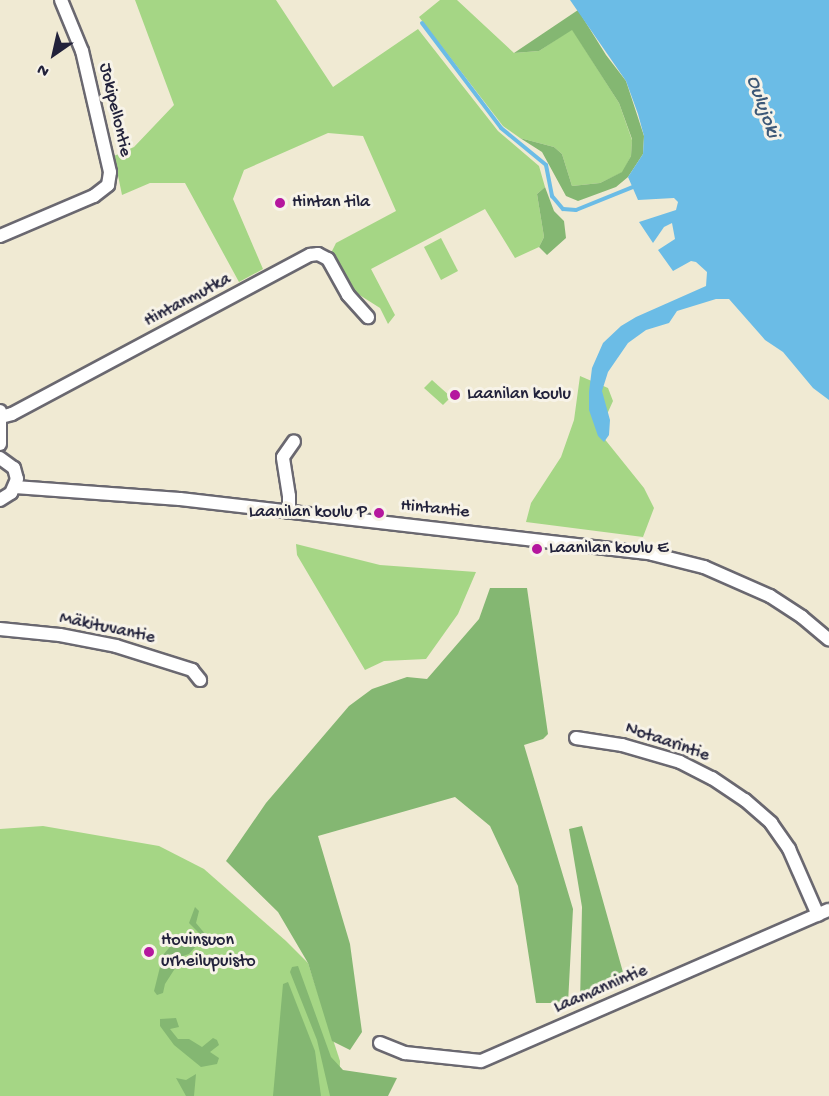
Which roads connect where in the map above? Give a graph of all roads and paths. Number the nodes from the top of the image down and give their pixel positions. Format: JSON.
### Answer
{"nodes":[{"id":1,"x":61,"y":0,"type":"edge"},
{"id":2,"x":0,"y":236,"type":"edge"},
{"id":3,"x":368,"y":316,"type":"dead end"},
{"id":4,"x":1,"y":414,"type":"edge"},
{"id":5,"x":294,"y":441,"type":"dead end"},
{"id":6,"x":0,"y":444,"type":"edge"},
{"id":7,"x":0,"y":458,"type":"edge"},
{"id":8,"x":15,"y":487,"type":"junction"},
{"id":9,"x":0,"y":500,"type":"edge"},
{"id":10,"x":289,"y":512,"type":"junction"},
{"id":11,"x":0,"y":629,"type":"edge"},
{"id":12,"x":829,"y":640,"type":"edge"},
{"id":13,"x":200,"y":680,"type":"dead end"},
{"id":14,"x":576,"y":738,"type":"dead end"},
{"id":15,"x":824,"y":912,"type":"edge"},
{"id":16,"x":380,"y":1043,"type":"dead end"}],
"edges":[{"from":1,"to":2,"type":"street","name":"Jokipellontie"},
{"from":3,"to":4,"type":"street","name":"Hintanmutka"},
{"from":4,"to":6,"type":"street"},
{"from":5,"to":10,"type":"street"},
{"from":7,"to":8,"type":"street"},
{"from":8,"to":9,"type":"street"},
{"from":8,"to":10,"type":"street","name":"Hintantie"},
{"from":10,"to":12,"type":"street","name":"Hintantie"},
{"from":11,"to":13,"type":"street","name":"Mäkituvantie"},
{"from":14,"to":15,"type":"street","name":"Notaarintie"},
{"from":15,"to":16,"type":"street","name":"Laamannintie"}]}
